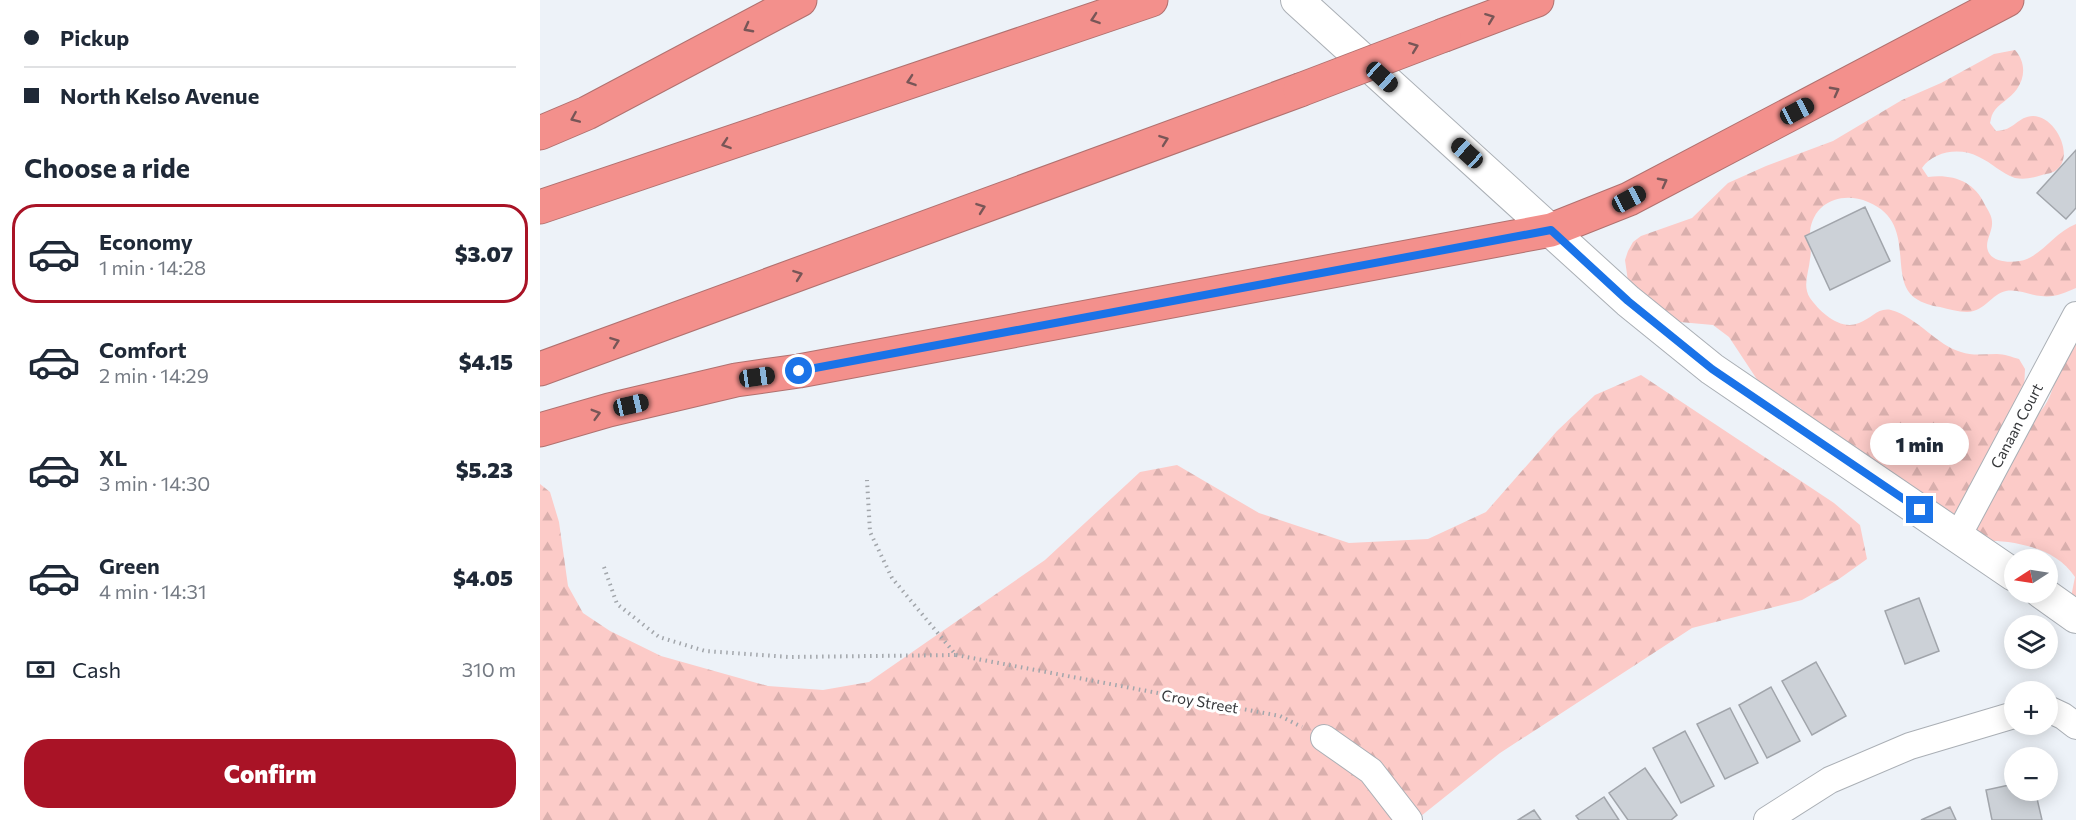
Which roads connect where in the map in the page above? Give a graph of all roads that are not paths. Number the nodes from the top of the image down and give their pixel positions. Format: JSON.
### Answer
{"nodes":[{"id":1,"x":800,"y":0,"type":"edge"},
{"id":2,"x":1151,"y":0,"type":"edge"},
{"id":3,"x":1297,"y":0,"type":"edge"},
{"id":4,"x":1537,"y":0,"type":"edge"},
{"id":5,"x":2007,"y":0,"type":"edge"},
{"id":6,"x":540,"y":133,"type":"edge"},
{"id":7,"x":540,"y":207,"type":"edge"},
{"id":8,"x":1551,"y":230,"type":"junction"},
{"id":9,"x":2076,"y":315,"type":"edge"},
{"id":10,"x":540,"y":369,"type":"edge"},
{"id":11,"x":540,"y":430,"type":"edge"},
{"id":12,"x":1958,"y":536,"type":"junction"},
{"id":13,"x":2004,"y":567,"type":"edge"},
{"id":14,"x":2056,"y":603,"type":"edge"},
{"id":15,"x":2076,"y":617,"type":"edge"},
{"id":16,"x":2004,"y":718,"type":"edge"},
{"id":17,"x":1324,"y":738,"type":"road end"},
{"id":18,"x":1408,"y":820,"type":"edge"},
{"id":19,"x":1767,"y":820,"type":"edge"}],
"edges":[{"from":1,"to":6,"type":"highway","one_way":true},
{"from":2,"to":7,"type":"highway","one_way":true},
{"from":3,"to":8,"type":"street"},
{"from":10,"to":4,"type":"highway","one_way":true,"bridge":true},
{"from":8,"to":5,"type":"highway","one_way":true},
{"from":11,"to":8,"type":"highway","one_way":true},
{"from":8,"to":12,"type":"street"},
{"from":9,"to":12,"type":"street","name":"Canaan Court"},
{"from":12,"to":13,"type":"street"},
{"from":14,"to":15,"type":"street"},
{"from":16,"to":19,"type":"street"},
{"from":17,"to":18,"type":"street"}]}
